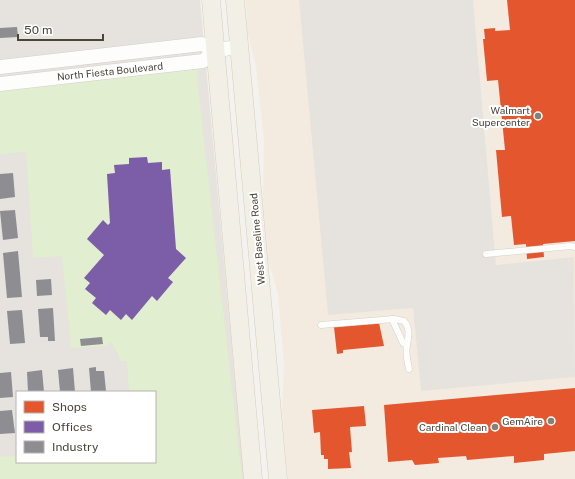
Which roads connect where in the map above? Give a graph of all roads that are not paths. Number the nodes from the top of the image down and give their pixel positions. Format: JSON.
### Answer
{"nodes":[{"id":1,"x":211,"y":0,"type":"edge"},
{"id":2,"x":235,"y":0,"type":"edge"},
{"id":3,"x":239,"y":47,"type":"junction"},
{"id":4,"x":216,"y":50,"type":"junction"},
{"id":5,"x":35,"y":62,"type":"junction"},
{"id":6,"x":0,"y":67,"type":"edge"},
{"id":7,"x":42,"y":79,"type":"junction"},
{"id":8,"x":0,"y":84,"type":"edge"},
{"id":9,"x":225,"y":161,"type":"junction"},
{"id":10,"x":575,"y":247,"type":"edge"},
{"id":11,"x":486,"y":254,"type":"dead end"},
{"id":12,"x":260,"y":279,"type":"junction"},
{"id":13,"x":392,"y":319,"type":"junction"},
{"id":14,"x":321,"y":326,"type":"dead end"},
{"id":15,"x":407,"y":345,"type":"junction"},
{"id":16,"x":409,"y":369,"type":"dead end"},
{"id":17,"x":253,"y":479,"type":"edge"},
{"id":18,"x":278,"y":479,"type":"edge"}],
"edges":[{"from":1,"to":4,"type":"main road"},
{"from":2,"to":3,"type":"main road","name":"West Baseline Road"},
{"from":3,"to":4,"type":"street","name":"North Fiesta Boulevard"},
{"from":3,"to":12,"type":"main road","name":"West Baseline Road"},
{"from":4,"to":5,"type":"street","name":"North Fiesta Boulevard"},
{"from":4,"to":7,"type":"street","name":"North Fiesta Boulevard"},
{"from":4,"to":9,"type":"main road"},
{"from":5,"to":6,"type":"street","name":"North Fiesta Boulevard"},
{"from":5,"to":7,"type":"street"},
{"from":7,"to":8,"type":"street","name":"North Fiesta Boulevard"},
{"from":9,"to":12,"type":"main road"},
{"from":9,"to":17,"type":"main road"},
{"from":10,"to":11,"type":"lane"},
{"from":12,"to":18,"type":"main road","name":"West Baseline Road"},
{"from":13,"to":14,"type":"lane"},
{"from":13,"to":15,"type":"lane"},
{"from":13,"to":15,"type":"lane"},
{"from":15,"to":16,"type":"lane"}]}
